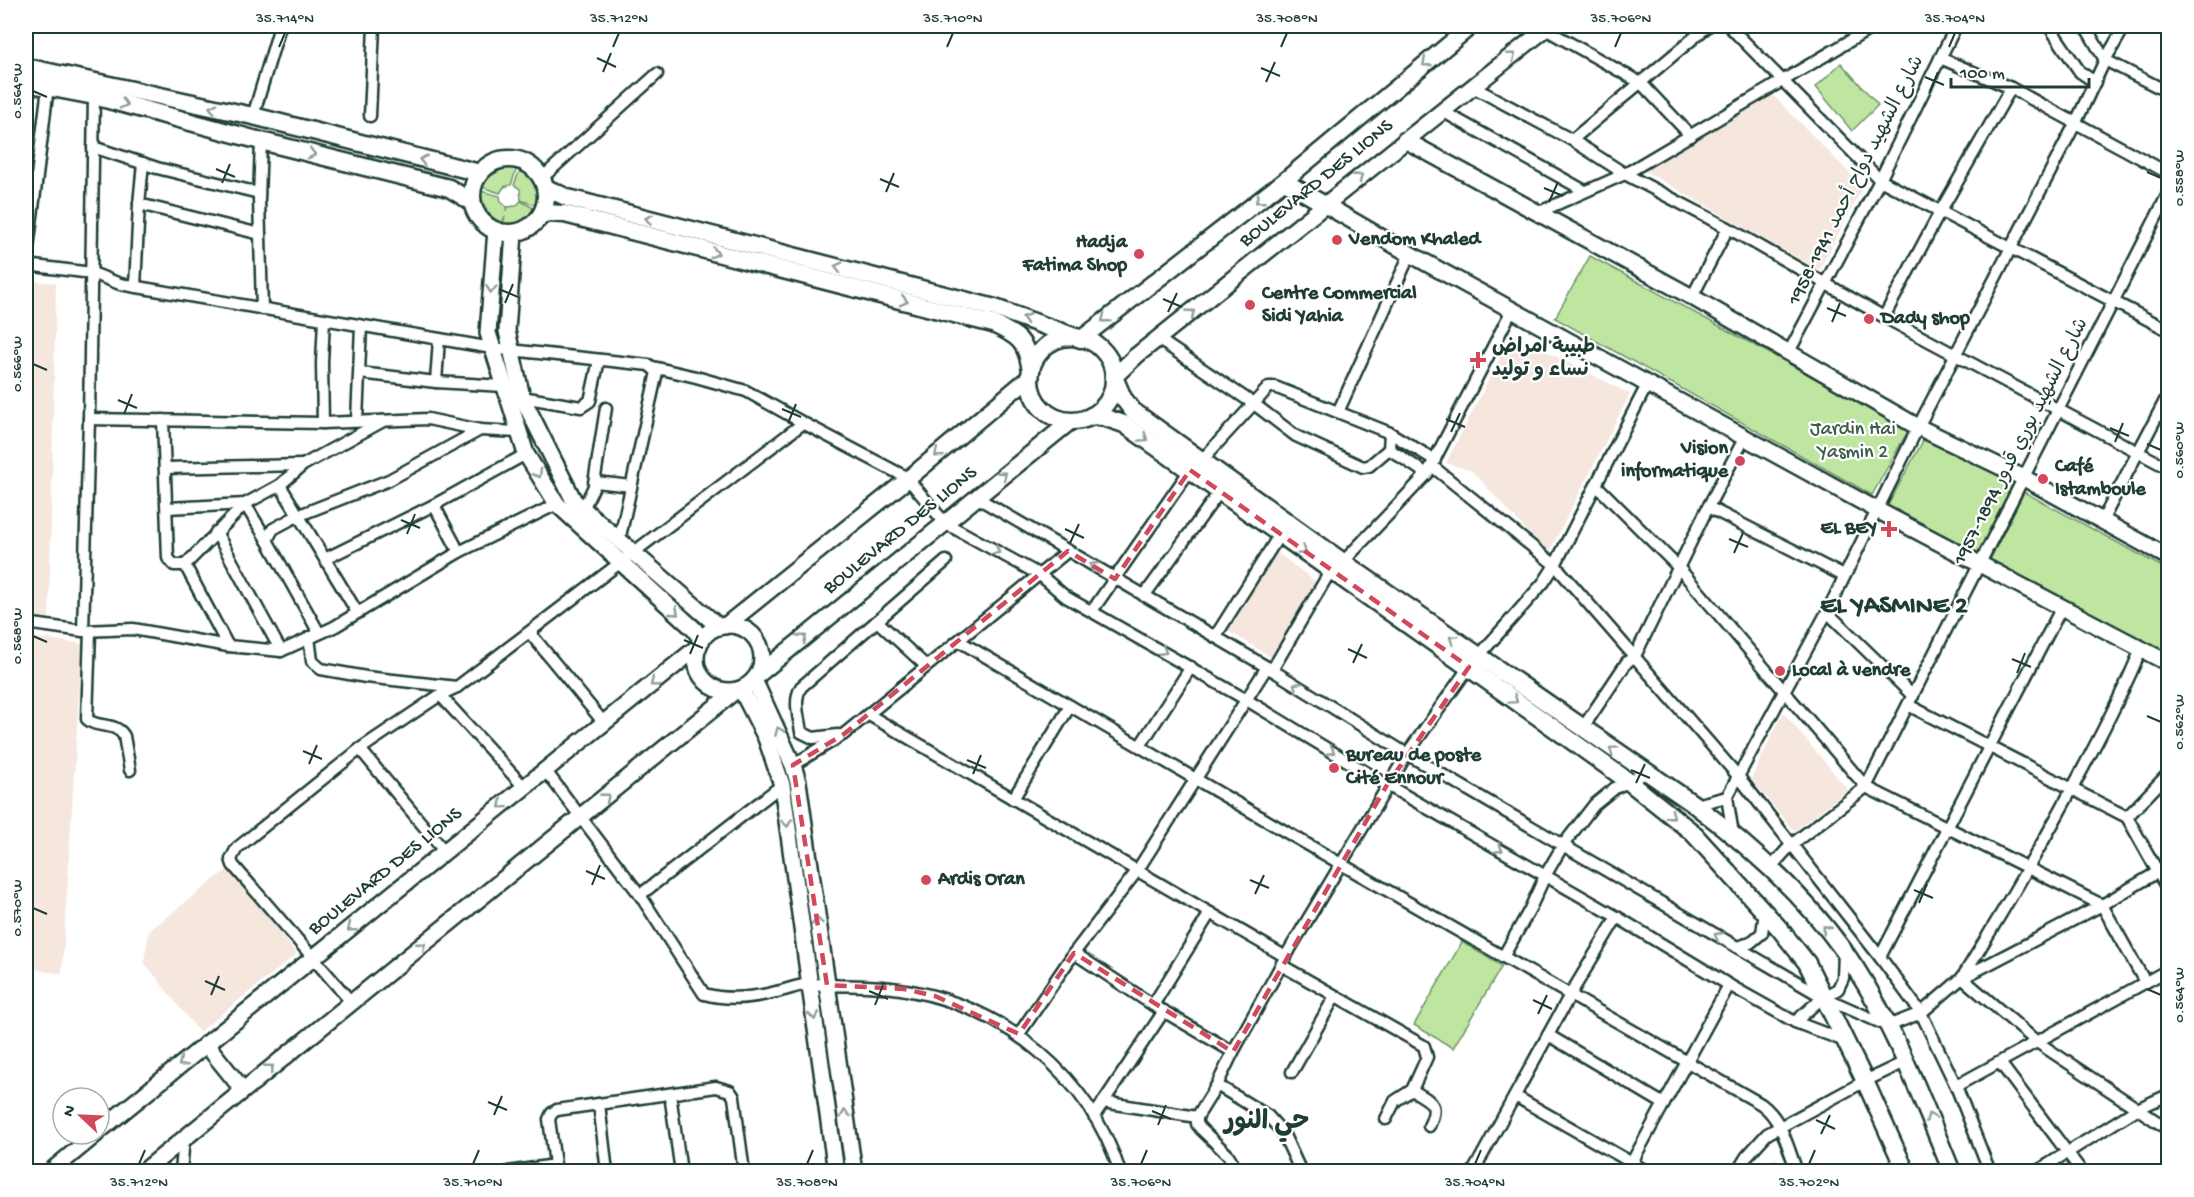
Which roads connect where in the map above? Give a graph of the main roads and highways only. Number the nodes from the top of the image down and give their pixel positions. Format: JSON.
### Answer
{"nodes":[{"id":1,"x":1471,"y":26,"type":"edge"},
{"id":2,"x":1547,"y":27,"type":"edge"},
{"id":3,"x":26,"y":67,"type":"edge"},
{"id":4,"x":26,"y":83,"type":"edge"},
{"id":5,"x":1405,"y":140,"type":"junction"},
{"id":6,"x":480,"y":173,"type":"junction"},
{"id":7,"x":1284,"y":181,"type":"junction"},
{"id":8,"x":544,"y":183,"type":"junction"},
{"id":9,"x":472,"y":202,"type":"junction"},
{"id":10,"x":1326,"y":205,"type":"junction"},
{"id":11,"x":538,"y":219,"type":"junction"},
{"id":12,"x":496,"y":230,"type":"junction"},
{"id":13,"x":514,"y":233,"type":"junction"},
{"id":14,"x":1081,"y":339,"type":"junction"},
{"id":15,"x":1031,"y":374,"type":"junction"},
{"id":16,"x":1114,"y":377,"type":"junction"},
{"id":17,"x":1091,"y":416,"type":"junction"},
{"id":18,"x":1071,"y":421,"type":"junction"},
{"id":19,"x":1196,"y":465,"type":"junction"},
{"id":20,"x":2169,"y":557,"type":"edge"},
{"id":21,"x":1337,"y":566,"type":"junction"},
{"id":22,"x":722,"y":627,"type":"junction"},
{"id":23,"x":701,"y":643,"type":"junction"},
{"id":24,"x":1473,"y":662,"type":"junction"},
{"id":25,"x":2169,"y":663,"type":"edge"},
{"id":26,"x":756,"y":677,"type":"junction"},
{"id":27,"x":738,"y":690,"type":"junction"},
{"id":28,"x":206,"y":1044,"type":"junction"},
{"id":29,"x":243,"y":1090,"type":"junction"},
{"id":30,"x":111,"y":1122,"type":"edge"},
{"id":31,"x":81,"y":1146,"type":"edge"},
{"id":32,"x":159,"y":1166,"type":"edge"},
{"id":33,"x":50,"y":1172,"type":"edge"},
{"id":34,"x":143,"y":1172,"type":"edge"},
{"id":35,"x":836,"y":1172,"type":"edge"},
{"id":36,"x":854,"y":1172,"type":"edge"},
{"id":37,"x":1906,"y":1172,"type":"edge"},
{"id":38,"x":1952,"y":1172,"type":"edge"}],
"edges":[{"from":1,"to":7,"type":"main road","name":"BOULEVARD DES LIONS","one_way":true},
{"from":5,"to":2,"type":"main road","name":"BOULEVARD DES LIONS","one_way":true},
{"from":6,"to":3,"type":"main road","one_way":true},
{"from":4,"to":9,"type":"main road","one_way":true},
{"from":10,"to":5,"type":"main road","name":"BOULEVARD DES LIONS","one_way":true},
{"from":5,"to":20,"type":"main road"},
{"from":6,"to":8,"type":"main road"},
{"from":6,"to":9,"type":"main road"},
{"from":7,"to":10,"type":"main road"},
{"from":7,"to":14,"type":"main road","name":"BOULEVARD DES LIONS","one_way":true},
{"from":8,"to":11,"type":"main road"},
{"from":14,"to":8,"type":"main road","one_way":true},
{"from":9,"to":12,"type":"main road"},
{"from":16,"to":10,"type":"main road","name":"BOULEVARD DES LIONS","one_way":true},
{"from":10,"to":25,"type":"main road"},
{"from":11,"to":13,"type":"main road"},
{"from":11,"to":15,"type":"main road","one_way":true},
{"from":12,"to":13,"type":"main road"},
{"from":12,"to":23,"type":"main road","one_way":true},
{"from":13,"to":22,"type":"main road"},
{"from":14,"to":15,"type":"main road"},
{"from":14,"to":16,"type":"main road"},
{"from":15,"to":18,"type":"main road"},
{"from":15,"to":22,"type":"main road","name":"BOULEVARD DES LIONS","one_way":true},
{"from":16,"to":17,"type":"main road"},
{"from":16,"to":19,"type":"main road"},
{"from":17,"to":18,"type":"main road"},
{"from":17,"to":19,"type":"main road","one_way":true},
{"from":26,"to":18,"type":"main road","name":"BOULEVARD DES LIONS","one_way":true},
{"from":19,"to":21,"type":"main road"},
{"from":19,"to":21,"type":"main road","one_way":true},
{"from":21,"to":24,"type":"main road"},
{"from":22,"to":23,"type":"main road"},
{"from":22,"to":26,"type":"main road"},
{"from":23,"to":27,"type":"main road"},
{"from":23,"to":28,"type":"main road","name":"BOULEVARD DES LIONS","one_way":true},
{"from":24,"to":37,"type":"main road","one_way":true},
{"from":38,"to":24,"type":"main road","one_way":true},
{"from":26,"to":27,"type":"main road"},
{"from":36,"to":26,"type":"main road","one_way":true},
{"from":29,"to":27,"type":"main road","one_way":true},
{"from":27,"to":35,"type":"main road","one_way":true},
{"from":28,"to":29,"type":"main road"},
{"from":28,"to":30,"type":"main road","name":"BOULEVARD DES LIONS","one_way":true},
{"from":29,"to":32,"type":"main road"},
{"from":31,"to":33,"type":"main road","name":"BOULEVARD DES LIONS"},
{"from":32,"to":34,"type":"main road"}]}
